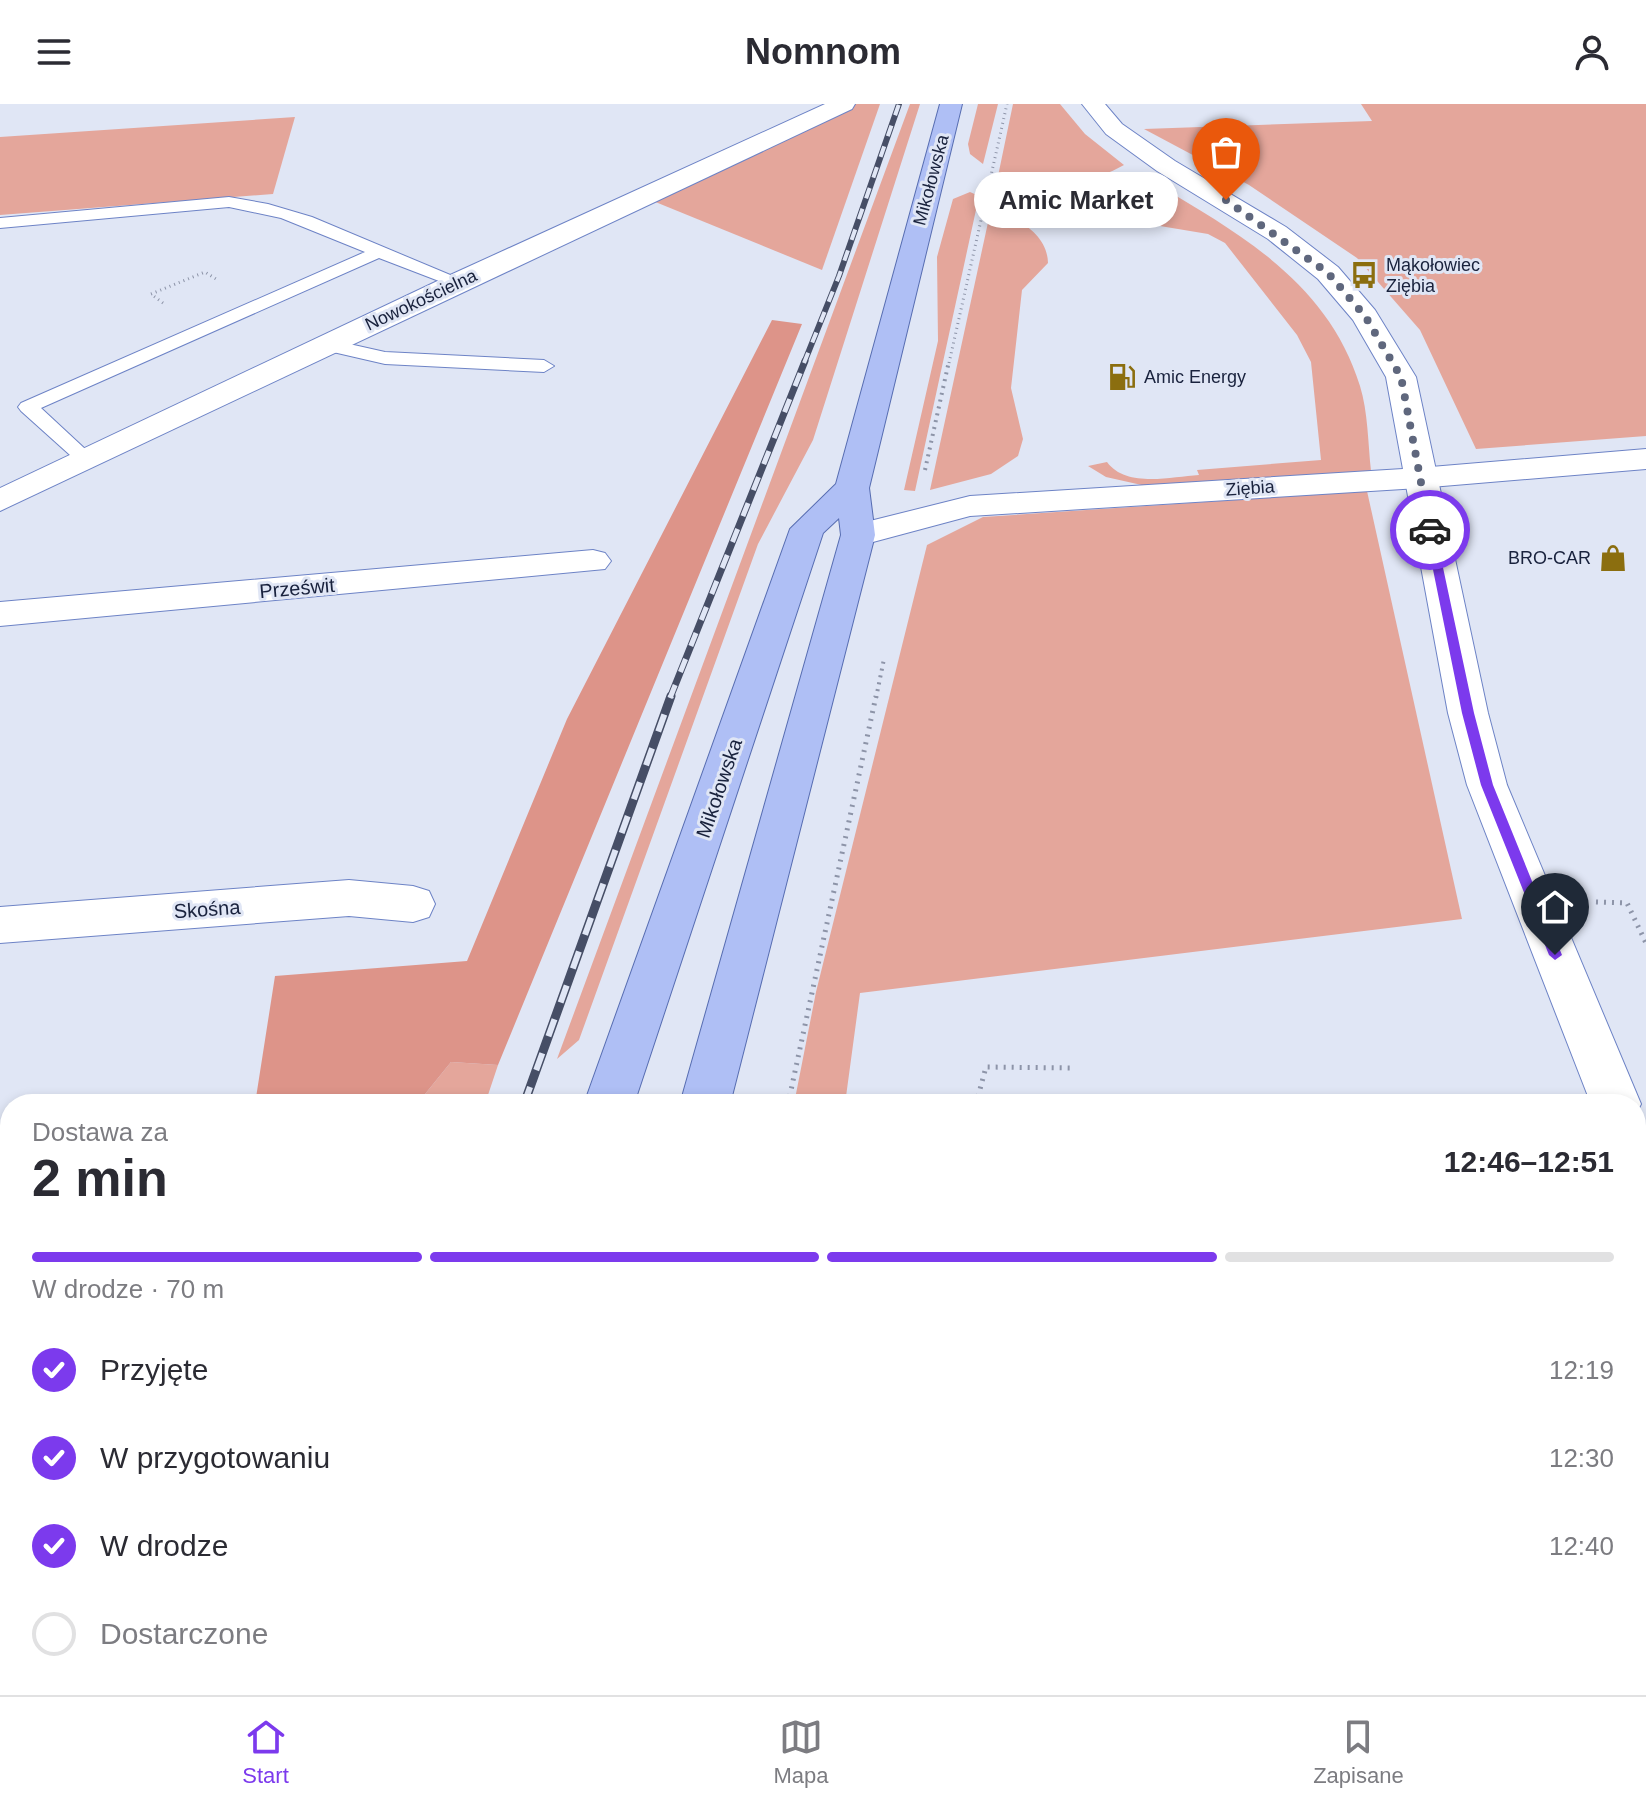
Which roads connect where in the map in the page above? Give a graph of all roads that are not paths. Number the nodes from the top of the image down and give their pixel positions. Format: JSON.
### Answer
{"nodes":[{"id":1,"x":844,"y":104,"type":"edge"},
{"id":2,"x":951,"y":104,"type":"edge"},
{"id":3,"x":1093,"y":104,"type":"edge"},
{"id":4,"x":0,"y":223,"type":"edge"},
{"id":5,"x":379,"y":252,"type":"junction"},
{"id":6,"x":458,"y":282,"type":"junction"},
{"id":7,"x":327,"y":345,"type":"junction"},
{"id":8,"x":544,"y":366,"type":"dead end"},
{"id":9,"x":1646,"y":459,"type":"edge"},
{"id":10,"x":87,"y":460,"type":"junction"},
{"id":11,"x":1419,"y":478,"type":"junction"},
{"id":12,"x":852,"y":488,"type":"junction"},
{"id":13,"x":0,"y":501,"type":"edge"},
{"id":14,"x":858,"y":535,"type":"junction"},
{"id":15,"x":593,"y":561,"type":"dead end"},
{"id":16,"x":0,"y":614,"type":"edge"},
{"id":17,"x":413,"y":904,"type":"dead end"},
{"id":18,"x":0,"y":925,"type":"edge"},
{"id":19,"x":610,"y":1094,"type":"edge"},
{"id":20,"x":710,"y":1094,"type":"edge"},
{"id":21,"x":1612,"y":1094,"type":"edge"}],
"edges":[{"from":1,"to":6,"type":"street","name":"Nowokościelna"},
{"from":2,"to":12,"type":"main road","name":"Mikołowska"},
{"from":3,"to":11,"type":"street"},
{"from":4,"to":5,"type":"lane"},
{"from":5,"to":6,"type":"lane"},
{"from":5,"to":10,"type":"lane"},
{"from":6,"to":7,"type":"street","name":"Nowokościelna"},
{"from":7,"to":8,"type":"lane"},
{"from":7,"to":10,"type":"street","name":"Nowokościelna"},
{"from":9,"to":11,"type":"street","name":"Ziębia"},
{"from":10,"to":13,"type":"street","name":"Nowokościelna"},
{"from":11,"to":14,"type":"street","name":"Ziębia"},
{"from":11,"to":21,"type":"street"},
{"from":12,"to":14,"type":"main road","name":"Mikołowska"},
{"from":12,"to":19,"type":"main road","name":"Mikołowska"},
{"from":14,"to":20,"type":"main road","name":"Mikołowska"},
{"from":15,"to":16,"type":"street","name":"Prześwit"},
{"from":17,"to":18,"type":"street","name":"Skośna"}]}
